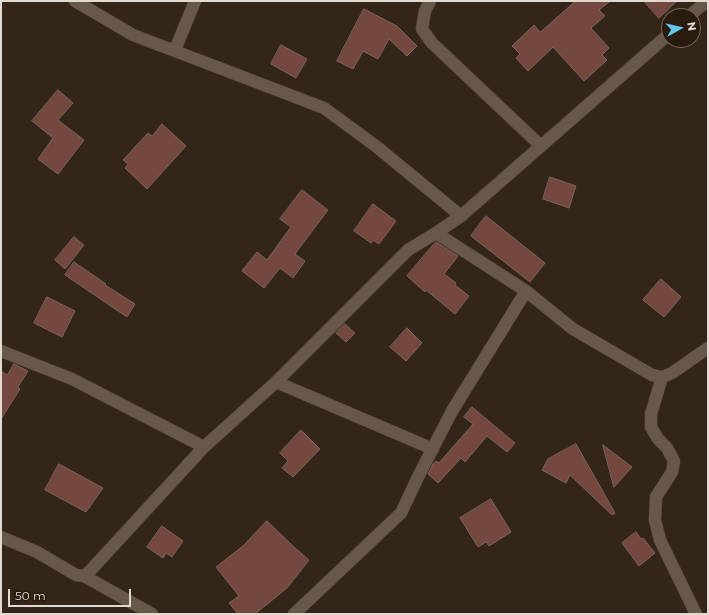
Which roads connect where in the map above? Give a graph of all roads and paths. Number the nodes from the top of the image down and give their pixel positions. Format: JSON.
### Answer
{"nodes":[{"id":1,"x":76,"y":1,"type":"edge"},
{"id":2,"x":196,"y":1,"type":"edge"},
{"id":3,"x":430,"y":1,"type":"edge"},
{"id":4,"x":707,"y":1,"type":"edge"},
{"id":5,"x":699,"y":8,"type":"edge"},
{"id":6,"x":661,"y":41,"type":"edge"},
{"id":7,"x":175,"y":50,"type":"junction"},
{"id":8,"x":541,"y":146,"type":"junction"},
{"id":9,"x":461,"y":216,"type":"junction"},
{"id":10,"x":436,"y":233,"type":"junction"},
{"id":11,"x":526,"y":291,"type":"junction"},
{"id":12,"x":708,"y":348,"type":"edge"},
{"id":13,"x":1,"y":351,"type":"edge"},
{"id":14,"x":662,"y":377,"type":"junction"},
{"id":15,"x":276,"y":382,"type":"junction"},
{"id":16,"x":204,"y":447,"type":"junction"},
{"id":17,"x":432,"y":449,"type":"junction"},
{"id":18,"x":1,"y":537,"type":"edge"},
{"id":19,"x":84,"y":576,"type":"junction"},
{"id":20,"x":152,"y":614,"type":"edge"},
{"id":21,"x":294,"y":614,"type":"edge"},
{"id":22,"x":696,"y":614,"type":"edge"}],
"edges":[{"from":1,"to":7,"type":"street"},
{"from":2,"to":7,"type":"street"},
{"from":3,"to":8,"type":"street"},
{"from":4,"to":5,"type":"street"},
{"from":6,"to":8,"type":"street"},
{"from":7,"to":9,"type":"street"},
{"from":8,"to":9,"type":"street"},
{"from":9,"to":10,"type":"street"},
{"from":10,"to":11,"type":"street"},
{"from":10,"to":15,"type":"street"},
{"from":11,"to":14,"type":"street"},
{"from":11,"to":17,"type":"street"},
{"from":12,"to":14,"type":"street"},
{"from":13,"to":16,"type":"street"},
{"from":14,"to":22,"type":"street"},
{"from":15,"to":16,"type":"street"},
{"from":15,"to":17,"type":"street"},
{"from":16,"to":19,"type":"street"},
{"from":17,"to":21,"type":"street"},
{"from":18,"to":19,"type":"street"},
{"from":19,"to":20,"type":"street"}]}
